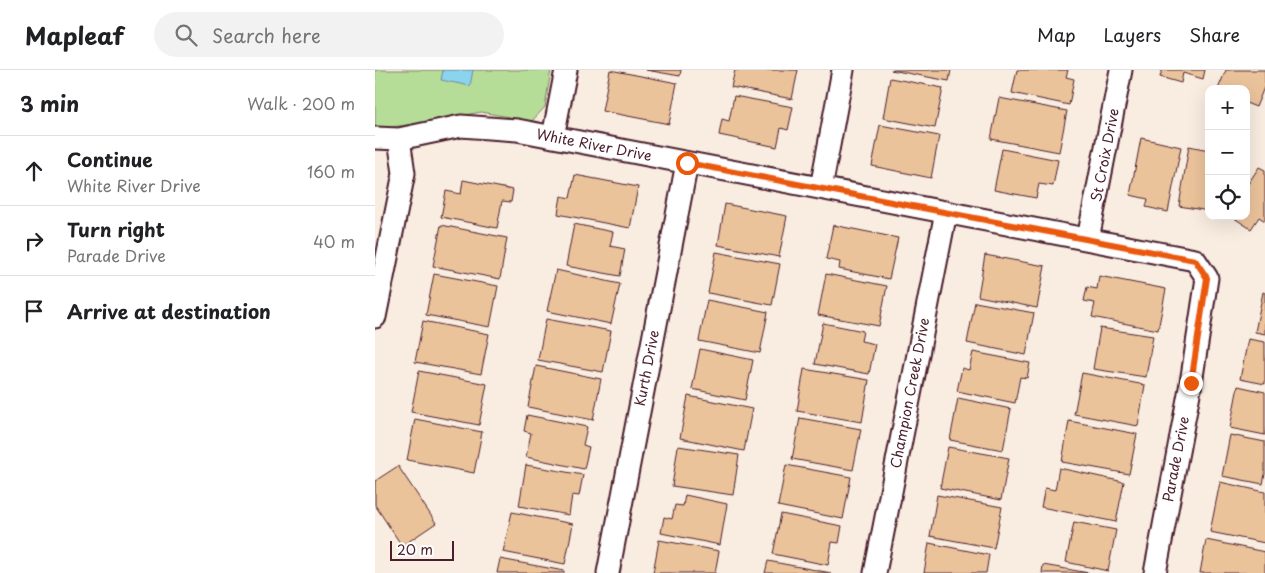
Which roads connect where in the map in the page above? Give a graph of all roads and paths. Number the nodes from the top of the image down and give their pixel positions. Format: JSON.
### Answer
{"nodes":[{"id":1,"x":565,"y":70,"type":"edge"},
{"id":2,"x":843,"y":70,"type":"edge"},
{"id":3,"x":1121,"y":70,"type":"edge"},
{"id":4,"x":553,"y":137,"type":"junction"},
{"id":5,"x":375,"y":138,"type":"edge"},
{"id":6,"x":399,"y":138,"type":"junction"},
{"id":7,"x":687,"y":163,"type":"junction"},
{"id":8,"x":821,"y":188,"type":"junction"},
{"id":9,"x":945,"y":212,"type":"junction"},
{"id":10,"x":1088,"y":239,"type":"junction"},
{"id":11,"x":1195,"y":260,"type":"joint"},
{"id":12,"x":375,"y":317,"type":"edge"},
{"id":13,"x":608,"y":573,"type":"edge"},
{"id":14,"x":875,"y":573,"type":"edge"},
{"id":15,"x":1155,"y":573,"type":"edge"}],
"edges":[{"from":1,"to":4,"type":"street"},
{"from":2,"to":8,"type":"street"},
{"from":3,"to":10,"type":"street","name":"St Croix Drive"},
{"from":4,"to":6,"type":"street","name":"White River Drive"},
{"from":4,"to":7,"type":"street","name":"White River Drive"},
{"from":5,"to":6,"type":"street","name":"White River Drive"},
{"from":6,"to":12,"type":"street"},
{"from":7,"to":8,"type":"street","name":"White River Drive"},
{"from":7,"to":13,"type":"street","name":"Kurth Drive"},
{"from":8,"to":9,"type":"street","name":"White River Drive"},
{"from":9,"to":10,"type":"street","name":"White River Drive"},
{"from":9,"to":14,"type":"street","name":"Champion Creek Drive"},
{"from":10,"to":11,"type":"street","name":"White River Drive"},
{"from":11,"to":15,"type":"street","name":"Parade Drive"}]}
